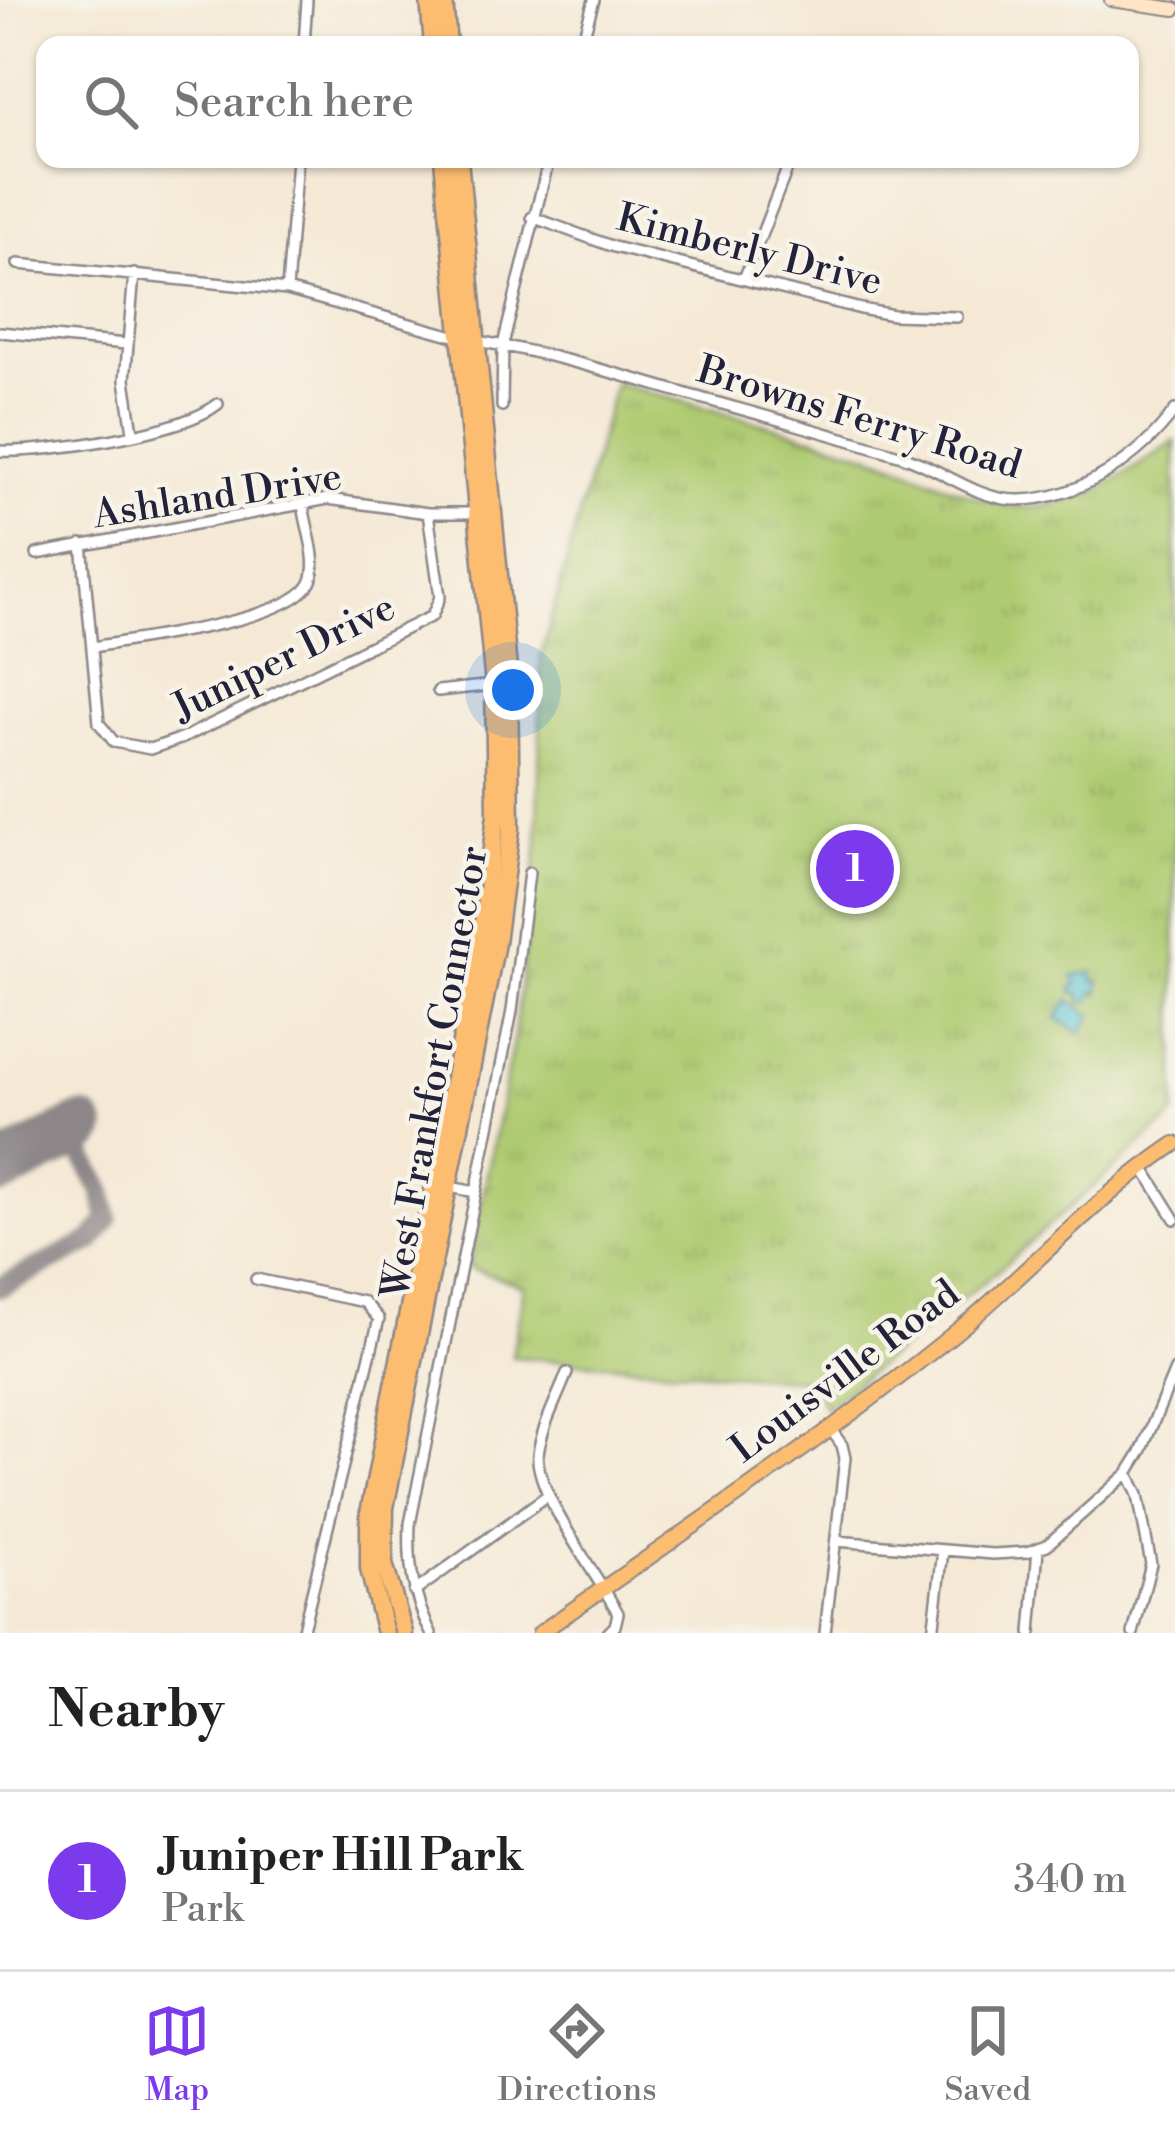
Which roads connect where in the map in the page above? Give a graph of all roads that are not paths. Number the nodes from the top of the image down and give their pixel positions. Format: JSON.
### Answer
{"nodes":[{"id":1,"x":307,"y":0,"type":"edge"},
{"id":2,"x":428,"y":0,"type":"edge"},
{"id":3,"x":444,"y":0,"type":"edge"},
{"id":4,"x":594,"y":0,"type":"edge"},
{"id":5,"x":1112,"y":0,"type":"edge"},
{"id":6,"x":1175,"y":9,"type":"edge"},
{"id":7,"x":305,"y":36,"type":"edge"},
{"id":8,"x":432,"y":36,"type":"edge"},
{"id":9,"x":447,"y":36,"type":"edge"},
{"id":10,"x":584,"y":36,"type":"edge"},
{"id":11,"x":296,"y":168,"type":"edge"},
{"id":12,"x":444,"y":168,"type":"edge"},
{"id":13,"x":459,"y":168,"type":"edge"},
{"id":14,"x":546,"y":168,"type":"edge"},
{"id":15,"x":788,"y":168,"type":"edge"},
{"id":16,"x":532,"y":218,"type":"junction"},
{"id":17,"x":18,"y":264,"type":"dead end"},
{"id":18,"x":134,"y":274,"type":"junction"},
{"id":19,"x":744,"y":280,"type":"junction"},
{"id":20,"x":287,"y":290,"type":"junction"},
{"id":21,"x":957,"y":316,"type":"dead end"},
{"id":22,"x":0,"y":332,"type":"edge"},
{"id":23,"x":469,"y":340,"type":"junction"},
{"id":24,"x":126,"y":344,"type":"junction"},
{"id":25,"x":503,"y":345,"type":"junction"},
{"id":26,"x":218,"y":404,"type":"dead end"},
{"id":27,"x":502,"y":406,"type":"dead end"},
{"id":28,"x":1175,"y":410,"type":"edge"},
{"id":29,"x":133,"y":432,"type":"junction"},
{"id":30,"x":0,"y":452,"type":"edge"},
{"id":31,"x":303,"y":503,"type":"junction"},
{"id":32,"x":486,"y":512,"type":"junction"},
{"id":33,"x":428,"y":513,"type":"junction"},
{"id":34,"x":82,"y":544,"type":"junction"},
{"id":35,"x":38,"y":554,"type":"dead end"},
{"id":36,"x":93,"y":647,"type":"junction"},
{"id":37,"x":502,"y":685,"type":"junction"},
{"id":38,"x":438,"y":691,"type":"dead end"},
{"id":39,"x":529,"y":873,"type":"dead end"},
{"id":40,"x":1175,"y":1144,"type":"edge"},
{"id":41,"x":1142,"y":1166,"type":"junction"},
{"id":42,"x":440,"y":1186,"type":"junction"},
{"id":43,"x":476,"y":1192,"type":"junction"},
{"id":44,"x":1175,"y":1219,"type":"edge"},
{"id":45,"x":256,"y":1280,"type":"dead end"},
{"id":46,"x":1175,"y":1370,"type":"edge"},
{"id":47,"x":567,"y":1373,"type":"dead end"},
{"id":48,"x":829,"y":1427,"type":"junction"},
{"id":49,"x":1128,"y":1473,"type":"junction"},
{"id":50,"x":548,"y":1495,"type":"junction"},
{"id":51,"x":836,"y":1540,"type":"junction"},
{"id":52,"x":1038,"y":1549,"type":"junction"},
{"id":53,"x":943,"y":1552,"type":"junction"},
{"id":54,"x":605,"y":1587,"type":"junction"},
{"id":55,"x":414,"y":1592,"type":"junction"},
{"id":56,"x":302,"y":1633,"type":"edge"},
{"id":57,"x":385,"y":1633,"type":"edge"},
{"id":58,"x":404,"y":1633,"type":"edge"},
{"id":59,"x":431,"y":1633,"type":"edge"},
{"id":60,"x":541,"y":1633,"type":"edge"},
{"id":61,"x":608,"y":1633,"type":"edge"},
{"id":62,"x":825,"y":1633,"type":"edge"},
{"id":63,"x":933,"y":1633,"type":"edge"},
{"id":64,"x":1031,"y":1633,"type":"edge"},
{"id":65,"x":1133,"y":1633,"type":"edge"}],
"edges":[{"from":1,"to":7,"type":"street"},
{"from":2,"to":8,"type":"highway"},
{"from":3,"to":9,"type":"highway"},
{"from":4,"to":10,"type":"street"},
{"from":5,"to":6,"type":"main road"},
{"from":11,"to":20,"type":"street"},
{"from":12,"to":23,"type":"highway","name":"West Frankfort Connector"},
{"from":13,"to":23,"type":"highway","name":"West Frankfort Connector"},
{"from":14,"to":16,"type":"street"},
{"from":15,"to":19,"type":"street"},
{"from":16,"to":19,"type":"street","name":"Kimberly Drive"},
{"from":16,"to":25,"type":"street"},
{"from":17,"to":18,"type":"street","name":"Browns Ferry Road"},
{"from":18,"to":20,"type":"street","name":"Browns Ferry Road"},
{"from":18,"to":24,"type":"street"},
{"from":19,"to":21,"type":"street","name":"Kimberly Drive"},
{"from":20,"to":23,"type":"street","name":"Browns Ferry Road"},
{"from":22,"to":24,"type":"street"},
{"from":23,"to":25,"type":"street","name":"Browns Ferry Road"},
{"from":23,"to":32,"type":"highway","name":"West Frankfort Connector"},
{"from":24,"to":29,"type":"street"},
{"from":25,"to":27,"type":"street"},
{"from":25,"to":28,"type":"street","name":"Browns Ferry Road"},
{"from":26,"to":29,"type":"street"},
{"from":29,"to":30,"type":"street"},
{"from":31,"to":33,"type":"street","name":"Ashland Drive"},
{"from":31,"to":34,"type":"street","name":"Ashland Drive"},
{"from":31,"to":36,"type":"street"},
{"from":32,"to":33,"type":"street","name":"Ashland Drive"},
{"from":32,"to":37,"type":"highway","name":"West Frankfort Connector"},
{"from":33,"to":36,"type":"street","name":"Juniper Drive"},
{"from":34,"to":35,"type":"street","name":"Ashland Drive"},
{"from":34,"to":36,"type":"street","name":"Juniper Drive"},
{"from":37,"to":38,"type":"street"},
{"from":37,"to":42,"type":"highway","name":"West Frankfort Connector"},
{"from":39,"to":43,"type":"street"},
{"from":40,"to":41,"type":"main road","name":"Louisville Road"},
{"from":41,"to":44,"type":"street"},
{"from":41,"to":48,"type":"main road","name":"Louisville Road"},
{"from":42,"to":43,"type":"street"},
{"from":42,"to":57,"type":"highway","name":"West Frankfort Connector"},
{"from":42,"to":58,"type":"highway","name":"West Frankfort Connector"},
{"from":43,"to":55,"type":"street"},
{"from":45,"to":56,"type":"street"},
{"from":46,"to":49,"type":"street"},
{"from":47,"to":50,"type":"street"},
{"from":48,"to":51,"type":"street"},
{"from":48,"to":54,"type":"main road","name":"Louisville Road"},
{"from":49,"to":52,"type":"street"},
{"from":49,"to":65,"type":"street"},
{"from":50,"to":54,"type":"street"},
{"from":50,"to":55,"type":"street"},
{"from":51,"to":53,"type":"street"},
{"from":51,"to":62,"type":"street"},
{"from":52,"to":53,"type":"street"},
{"from":52,"to":64,"type":"street"},
{"from":53,"to":63,"type":"street"},
{"from":54,"to":60,"type":"main road","name":"Louisville Road"},
{"from":54,"to":61,"type":"street"},
{"from":55,"to":59,"type":"street"}]}
